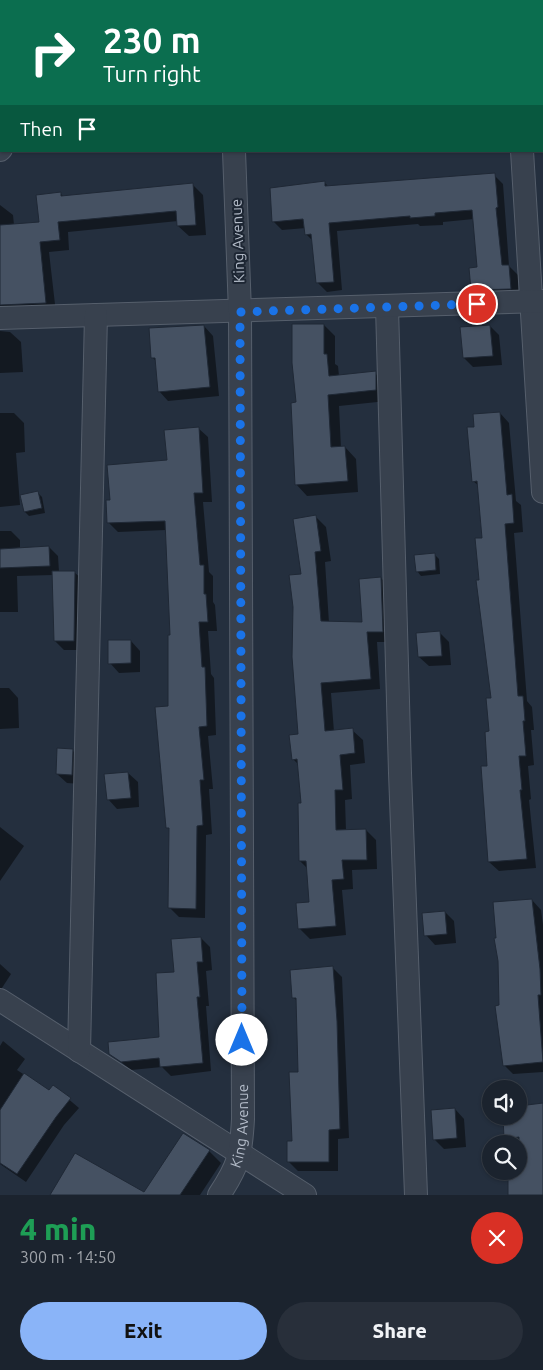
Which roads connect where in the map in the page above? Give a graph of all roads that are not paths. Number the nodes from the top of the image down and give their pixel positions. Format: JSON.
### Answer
{"nodes":[{"id":1,"x":234,"y":152,"type":"edge"},
{"id":2,"x":522,"y":152,"type":"edge"},
{"id":3,"x":537,"y":302,"type":"edge"},
{"id":4,"x":387,"y":306,"type":"junction"},
{"id":5,"x":240,"y":312,"type":"junction"},
{"id":6,"x":96,"y":315,"type":"junction"},
{"id":7,"x":0,"y":318,"type":"edge"},
{"id":8,"x":543,"y":485,"type":"edge"},
{"id":9,"x":0,"y":1000,"type":"edge"},
{"id":10,"x":79,"y":1051,"type":"junction"},
{"id":11,"x":241,"y":1153,"type":"junction"},
{"id":12,"x":219,"y":1195,"type":"edge"},
{"id":13,"x":305,"y":1195,"type":"edge"},
{"id":14,"x":416,"y":1195,"type":"edge"}],
"edges":[{"from":1,"to":5,"type":"street","name":"King Avenue"},
{"from":2,"to":3,"type":"street"},
{"from":3,"to":4,"type":"street"},
{"from":3,"to":8,"type":"street"},
{"from":4,"to":5,"type":"street"},
{"from":4,"to":14,"type":"street"},
{"from":5,"to":6,"type":"street"},
{"from":5,"to":11,"type":"street","name":"King Avenue"},
{"from":6,"to":7,"type":"street"},
{"from":6,"to":10,"type":"street"},
{"from":9,"to":10,"type":"street"},
{"from":10,"to":11,"type":"street"},
{"from":11,"to":12,"type":"street","name":"King Avenue"},
{"from":11,"to":13,"type":"street"}]}
